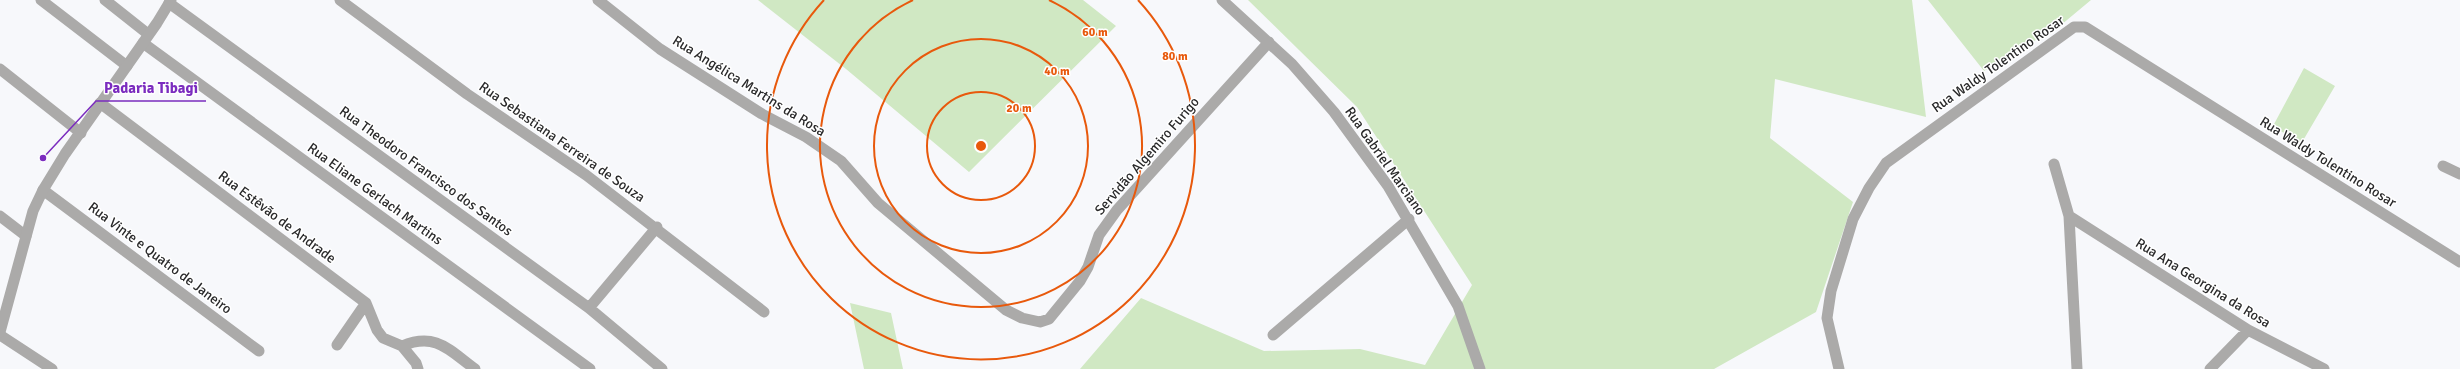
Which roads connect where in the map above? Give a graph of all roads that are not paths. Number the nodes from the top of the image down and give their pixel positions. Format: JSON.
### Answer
{"nodes":[{"id":1,"x":41,"y":0,"type":"edge"},
{"id":2,"x":105,"y":0,"type":"edge"},
{"id":3,"x":340,"y":0,"type":"edge"},
{"id":4,"x":598,"y":0,"type":"edge"},
{"id":5,"x":1222,"y":0,"type":"edge"},
{"id":6,"x":170,"y":2,"type":"edge"},
{"id":7,"x":146,"y":38,"type":"junction"},
{"id":8,"x":1269,"y":42,"type":"junction"},
{"id":9,"x":127,"y":66,"type":"junction"},
{"id":10,"x":0,"y":69,"type":"edge"},
{"id":11,"x":100,"y":103,"type":"junction"},
{"id":12,"x":81,"y":133,"type":"junction"},
{"id":13,"x":2054,"y":164,"type":"dead end"},
{"id":14,"x":2443,"y":166,"type":"dead end"},
{"id":15,"x":2460,"y":174,"type":"edge"},
{"id":16,"x":43,"y":190,"type":"junction"},
{"id":17,"x":0,"y":216,"type":"edge"},
{"id":18,"x":2069,"y":216,"type":"junction"},
{"id":19,"x":1409,"y":219,"type":"junction"},
{"id":20,"x":657,"y":227,"type":"junction"},
{"id":21,"x":26,"y":236,"type":"junction"},
{"id":22,"x":2460,"y":262,"type":"edge"},
{"id":23,"x":366,"y":303,"type":"junction"},
{"id":24,"x":589,"y":308,"type":"junction"},
{"id":25,"x":764,"y":312,"type":"dead end"},
{"id":26,"x":1049,"y":319,"type":"joint"},
{"id":27,"x":2248,"y":330,"type":"junction"},
{"id":28,"x":0,"y":332,"type":"edge"},
{"id":29,"x":1273,"y":335,"type":"dead end"},
{"id":30,"x":0,"y":336,"type":"edge"},
{"id":31,"x":338,"y":345,"type":"dead end"},
{"id":32,"x":402,"y":346,"type":"junction"},
{"id":33,"x":259,"y":351,"type":"dead end"},
{"id":34,"x":52,"y":369,"type":"edge"},
{"id":35,"x":418,"y":369,"type":"edge"},
{"id":36,"x":475,"y":369,"type":"edge"},
{"id":37,"x":590,"y":369,"type":"edge"},
{"id":38,"x":662,"y":369,"type":"edge"},
{"id":39,"x":1480,"y":369,"type":"edge"},
{"id":40,"x":1839,"y":369,"type":"edge"},
{"id":41,"x":2077,"y":369,"type":"edge"},
{"id":42,"x":2210,"y":369,"type":"edge"},
{"id":43,"x":2324,"y":369,"type":"edge"}],
"edges":[{"from":1,"to":9,"type":"street"},
{"from":2,"to":7,"type":"street","name":"Rua Eliane Gerlach Martins"},
{"from":3,"to":20,"type":"street","name":"Rua Sebastiana Ferreira de Souza"},
{"from":4,"to":26,"type":"street","name":"Rua Angélica Martins da Rosa"},
{"from":5,"to":8,"type":"street","name":"Rua Gabriel Marciano"},
{"from":6,"to":7,"type":"street"},
{"from":6,"to":24,"type":"street","name":"Rua Theodoro Francisco dos Santos"},
{"from":7,"to":9,"type":"street"},
{"from":7,"to":37,"type":"street","name":"Rua Eliane Gerlach Martins"},
{"from":8,"to":19,"type":"street","name":"Rua Gabriel Marciano"},
{"from":8,"to":26,"type":"street","name":"Servidão Algemiro Furigo"},
{"from":9,"to":11,"type":"street"},
{"from":10,"to":12,"type":"street"},
{"from":11,"to":12,"type":"street"},
{"from":11,"to":23,"type":"street","name":"Rua Estêvão de Andrade"},
{"from":12,"to":16,"type":"street"},
{"from":13,"to":18,"type":"street"},
{"from":14,"to":15,"type":"street"},
{"from":16,"to":21,"type":"street"},
{"from":16,"to":33,"type":"street","name":"Rua Vinte e Quatro de Janeiro"},
{"from":17,"to":21,"type":"street"},
{"from":18,"to":27,"type":"street","name":"Rua Ana Georgina da Rosa"},
{"from":18,"to":41,"type":"street"},
{"from":19,"to":29,"type":"street"},
{"from":19,"to":39,"type":"street","name":"Rua Gabriel Marciano"},
{"from":20,"to":24,"type":"street"},
{"from":20,"to":25,"type":"street","name":"Rua Sebastiana Ferreira de Souza"},
{"from":21,"to":28,"type":"street"},
{"from":22,"to":40,"type":"street","name":"Rua Waldy Tolentino Rosar"},
{"from":23,"to":31,"type":"street"},
{"from":23,"to":32,"type":"street"},
{"from":24,"to":38,"type":"street","name":"Rua Theodoro Francisco dos Santos"},
{"from":27,"to":42,"type":"street"},
{"from":27,"to":43,"type":"street","name":"Rua Ana Georgina da Rosa"},
{"from":30,"to":34,"type":"street"},
{"from":32,"to":35,"type":"street"},
{"from":32,"to":36,"type":"street"}]}
